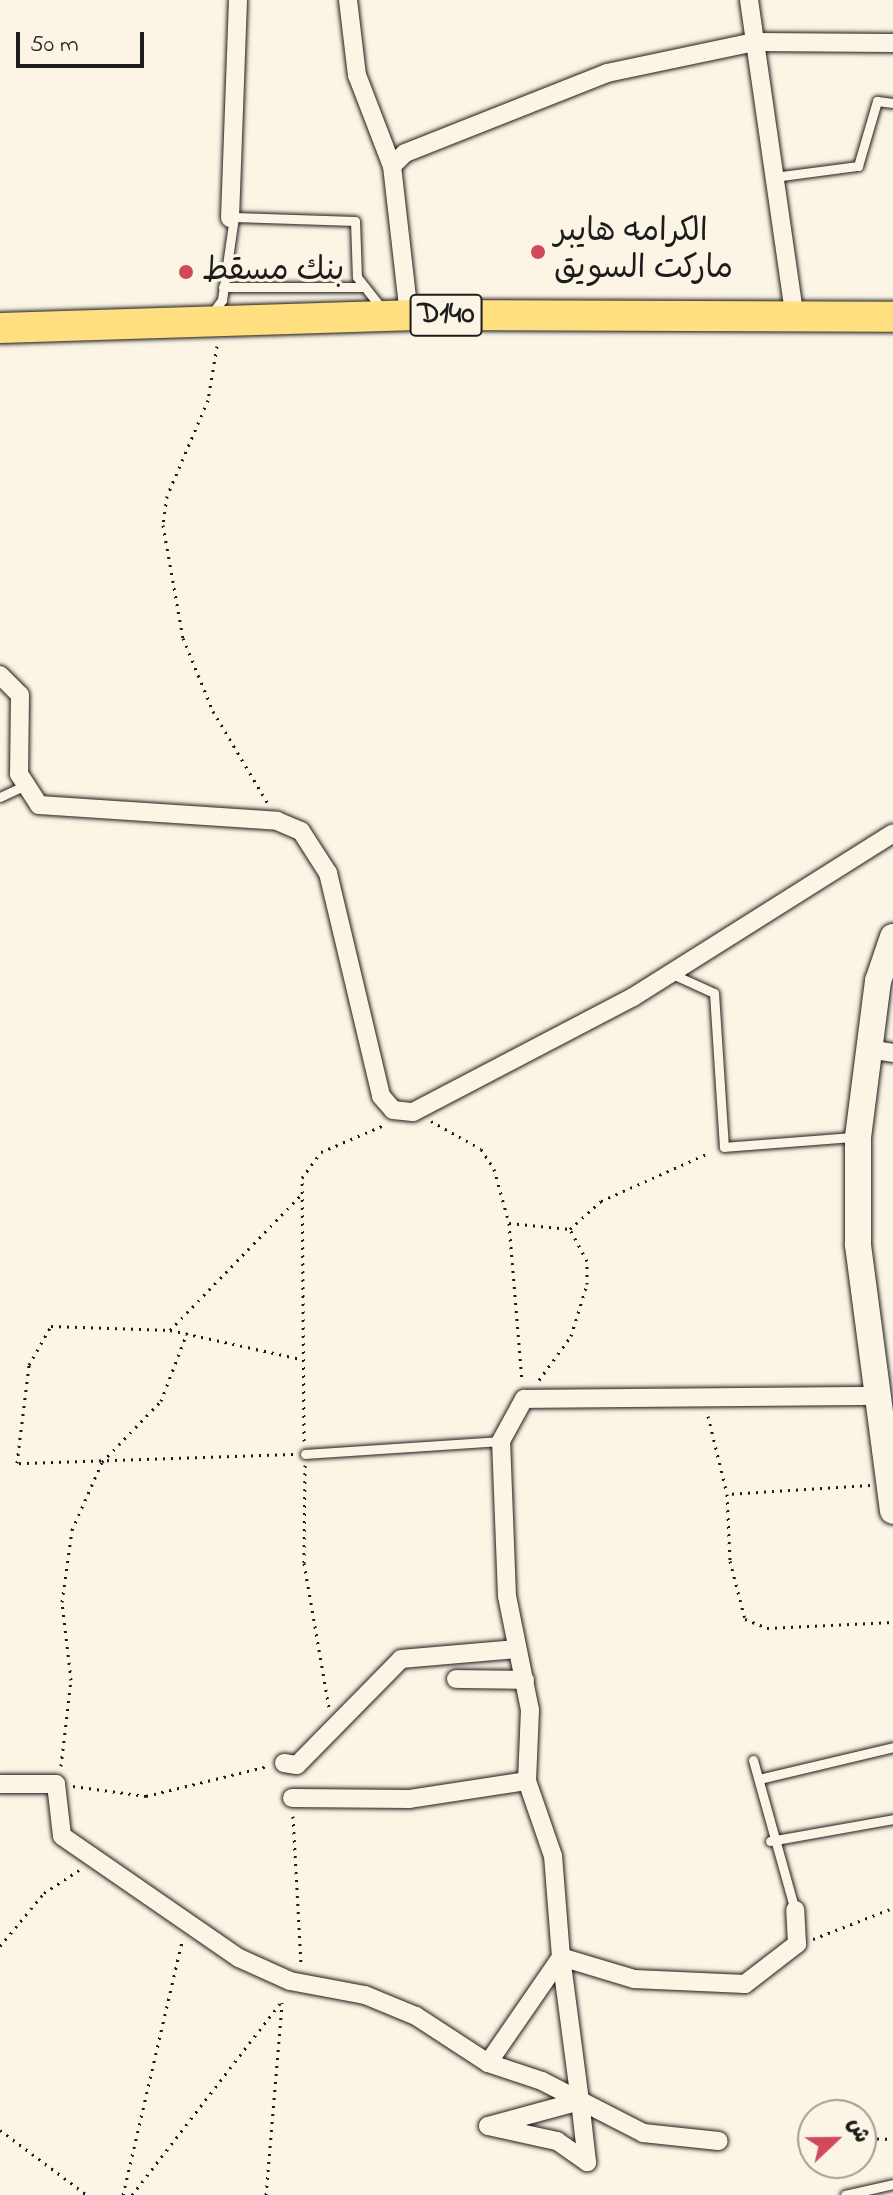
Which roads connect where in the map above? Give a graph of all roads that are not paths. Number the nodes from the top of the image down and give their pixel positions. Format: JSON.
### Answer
{"nodes":[{"id":1,"x":238,"y":0,"type":"edge"},
{"id":2,"x":348,"y":0,"type":"edge"},
{"id":3,"x":749,"y":0,"type":"edge"},
{"id":4,"x":754,"y":42,"type":"junction"},
{"id":5,"x":893,"y":43,"type":"edge"},
{"id":6,"x":893,"y":103,"type":"edge"},
{"id":7,"x":392,"y":166,"type":"junction"},
{"id":8,"x":774,"y":177,"type":"junction"},
{"id":9,"x":230,"y":218,"type":"junction"},
{"id":10,"x":223,"y":287,"type":"junction"},
{"id":11,"x":380,"y":308,"type":"junction"},
{"id":12,"x":221,"y":314,"type":"junction"},
{"id":13,"x":893,"y":317,"type":"edge"},
{"id":14,"x":795,"y":319,"type":"junction"},
{"id":15,"x":0,"y":328,"type":"edge"},
{"id":16,"x":0,"y":675,"type":"edge"},
{"id":17,"x":24,"y":786,"type":"junction"},
{"id":18,"x":0,"y":797,"type":"edge"},
{"id":19,"x":893,"y":833,"type":"edge"},
{"id":20,"x":893,"y":937,"type":"edge"},
{"id":21,"x":670,"y":973,"type":"junction"},
{"id":22,"x":881,"y":1051,"type":"edge"},
{"id":23,"x":858,"y":1137,"type":"junction"},
{"id":24,"x":878,"y":1396,"type":"junction"},
{"id":25,"x":501,"y":1441,"type":"junction"},
{"id":26,"x":305,"y":1454,"type":"road end"},
{"id":27,"x":893,"y":1511,"type":"edge"},
{"id":28,"x":517,"y":1649,"type":"junction"},
{"id":29,"x":456,"y":1679,"type":"dead end"},
{"id":30,"x":525,"y":1680,"type":"junction"},
{"id":31,"x":893,"y":1747,"type":"edge"},
{"id":32,"x":753,"y":1760,"type":"dead end"},
{"id":33,"x":284,"y":1763,"type":"road end"},
{"id":34,"x":759,"y":1779,"type":"junction"},
{"id":35,"x":527,"y":1781,"type":"junction"},
{"id":36,"x":0,"y":1784,"type":"edge"},
{"id":37,"x":292,"y":1798,"type":"road end"},
{"id":38,"x":893,"y":1819,"type":"edge"},
{"id":39,"x":770,"y":1841,"type":"junction"},
{"id":40,"x":795,"y":1910,"type":"joint"},
{"id":41,"x":561,"y":1957,"type":"junction"},
{"id":42,"x":488,"y":2063,"type":"junction"},
{"id":43,"x":580,"y":2101,"type":"junction"},
{"id":44,"x":719,"y":2141,"type":"dead end"},
{"id":45,"x":893,"y":2184,"type":"edge"},
{"id":46,"x":845,"y":2195,"type":"edge"}],
"edges":[{"from":1,"to":9,"type":"street"},
{"from":2,"to":7,"type":"street"},
{"from":3,"to":4,"type":"street"},
{"from":4,"to":5,"type":"street"},
{"from":4,"to":7,"type":"street"},
{"from":4,"to":8,"type":"street"},
{"from":6,"to":8,"type":"lane"},
{"from":7,"to":11,"type":"street"},
{"from":8,"to":14,"type":"street"},
{"from":9,"to":10,"type":"lane"},
{"from":9,"to":11,"type":"lane"},
{"from":10,"to":11,"type":"lane"},
{"from":10,"to":12,"type":"lane"},
{"from":11,"to":12,"type":"main road","number":"D140"},
{"from":11,"to":14,"type":"main road","number":"D140"},
{"from":12,"to":15,"type":"main road","number":"D140"},
{"from":13,"to":14,"type":"main road","number":"D140"},
{"from":16,"to":17,"type":"street"},
{"from":17,"to":18,"type":"lane"},
{"from":17,"to":21,"type":"street"},
{"from":19,"to":21,"type":"street"},
{"from":20,"to":22,"type":"main road"},
{"from":21,"to":23,"type":"lane"},
{"from":22,"to":23,"type":"main road"},
{"from":23,"to":24,"type":"main road"},
{"from":24,"to":25,"type":"street"},
{"from":24,"to":27,"type":"main road"},
{"from":25,"to":26,"type":"lane"},
{"from":25,"to":28,"type":"street"},
{"from":28,"to":30,"type":"street"},
{"from":28,"to":33,"type":"street"},
{"from":29,"to":30,"type":"street"},
{"from":30,"to":35,"type":"street"},
{"from":31,"to":34,"type":"lane"},
{"from":32,"to":34,"type":"lane"},
{"from":34,"to":39,"type":"lane"},
{"from":35,"to":37,"type":"street"},
{"from":35,"to":41,"type":"street"},
{"from":36,"to":42,"type":"street"},
{"from":38,"to":39,"type":"lane"},
{"from":39,"to":40,"type":"lane"},
{"from":40,"to":41,"type":"street"},
{"from":41,"to":42,"type":"street"},
{"from":41,"to":43,"type":"street"},
{"from":42,"to":43,"type":"street"},
{"from":43,"to":43,"type":"street"},
{"from":43,"to":44,"type":"street"},
{"from":45,"to":46,"type":"lane"}]}
